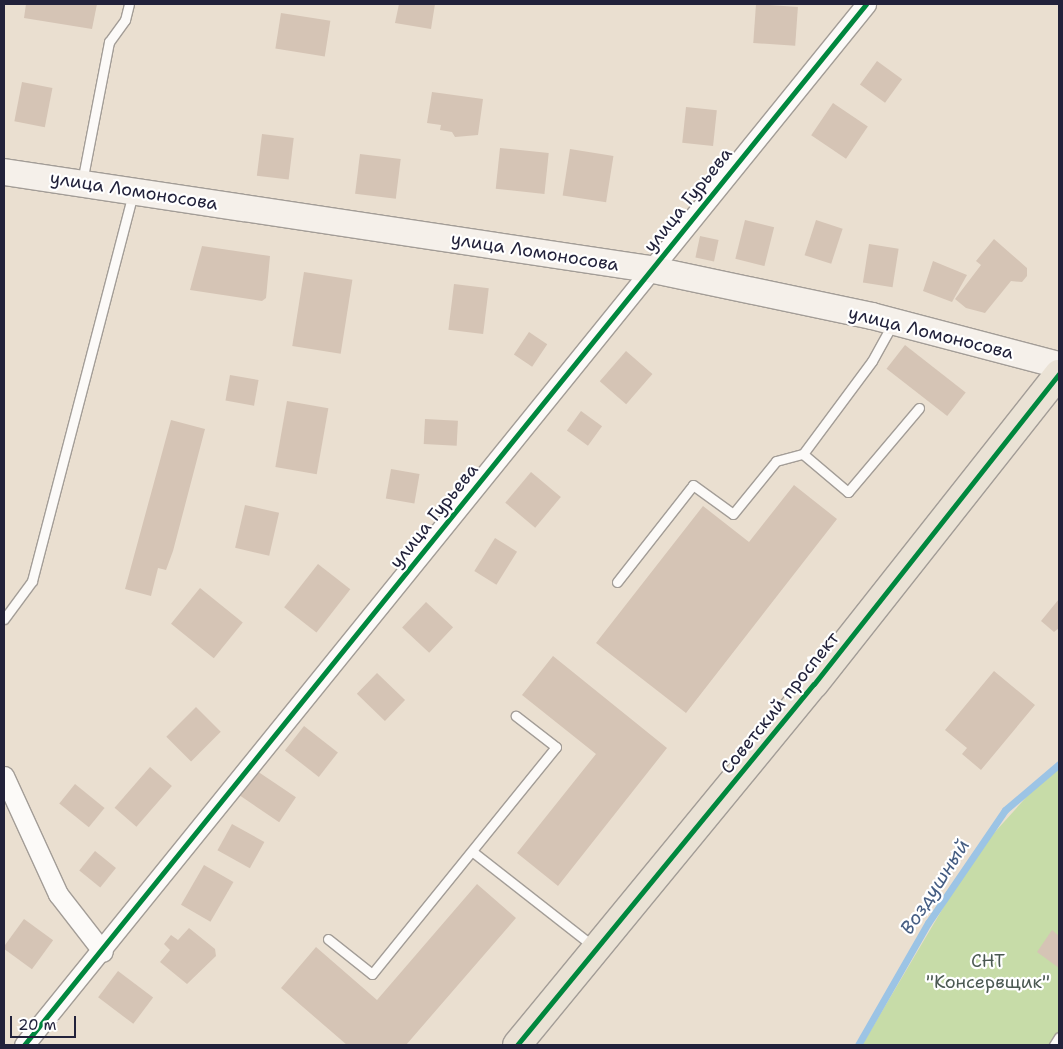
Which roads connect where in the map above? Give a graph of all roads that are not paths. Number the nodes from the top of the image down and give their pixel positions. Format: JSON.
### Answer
{"nodes":[{"id":1,"x":129,"y":4,"type":"edge"},
{"id":2,"x":866,"y":4,"type":"edge"},
{"id":3,"x":4,"y":172,"type":"edge"},
{"id":4,"x":82,"y":182,"type":"junction"},
{"id":5,"x":133,"y":192,"type":"junction"},
{"id":6,"x":649,"y":269,"type":"junction"},
{"id":7,"x":893,"y":322,"type":"junction"},
{"id":8,"x":1059,"y":365,"type":"edge"},
{"id":9,"x":1059,"y":374,"type":"edge"},
{"id":10,"x":919,"y":408,"type":"dead end"},
{"id":11,"x":803,"y":454,"type":"junction"},
{"id":12,"x":616,"y":582,"type":"dead end"},
{"id":13,"x":4,"y":619,"type":"edge"},
{"id":14,"x":516,"y":716,"type":"dead end"},
{"id":15,"x":4,"y":776,"type":"edge"},
{"id":16,"x":473,"y":852,"type":"junction"},
{"id":17,"x":328,"y":939,"type":"dead end"},
{"id":18,"x":596,"y":948,"type":"junction"},
{"id":19,"x":102,"y":952,"type":"junction"},
{"id":20,"x":1059,"y":1037,"type":"edge"},
{"id":21,"x":24,"y":1045,"type":"edge"},
{"id":22,"x":517,"y":1045,"type":"edge"},
{"id":23,"x":1054,"y":1045,"type":"edge"}],
"edges":[{"from":1,"to":4,"type":"lane"},
{"from":2,"to":6,"type":"street","name":"улица Гурьева"},
{"from":3,"to":4,"type":"street","name":"улица Ломоносова"},
{"from":4,"to":5,"type":"street","name":"улица Ломоносова"},
{"from":5,"to":6,"type":"street","name":"улица Ломоносова"},
{"from":5,"to":13,"type":"lane"},
{"from":6,"to":7,"type":"street","name":"улица Ломоносова"},
{"from":6,"to":19,"type":"street","name":"улица Гурьева"},
{"from":7,"to":8,"type":"street","name":"улица Ломоносова"},
{"from":7,"to":11,"type":"lane"},
{"from":9,"to":18,"type":"main road","name":"Советский проспект"},
{"from":10,"to":11,"type":"lane"},
{"from":11,"to":12,"type":"lane"},
{"from":14,"to":16,"type":"lane"},
{"from":15,"to":19,"type":"street"},
{"from":16,"to":17,"type":"lane"},
{"from":16,"to":18,"type":"lane"},
{"from":18,"to":22,"type":"main road","name":"Советский проспект"},
{"from":19,"to":21,"type":"street","name":"улица Гурьева"},
{"from":20,"to":23,"type":"lane"}]}
